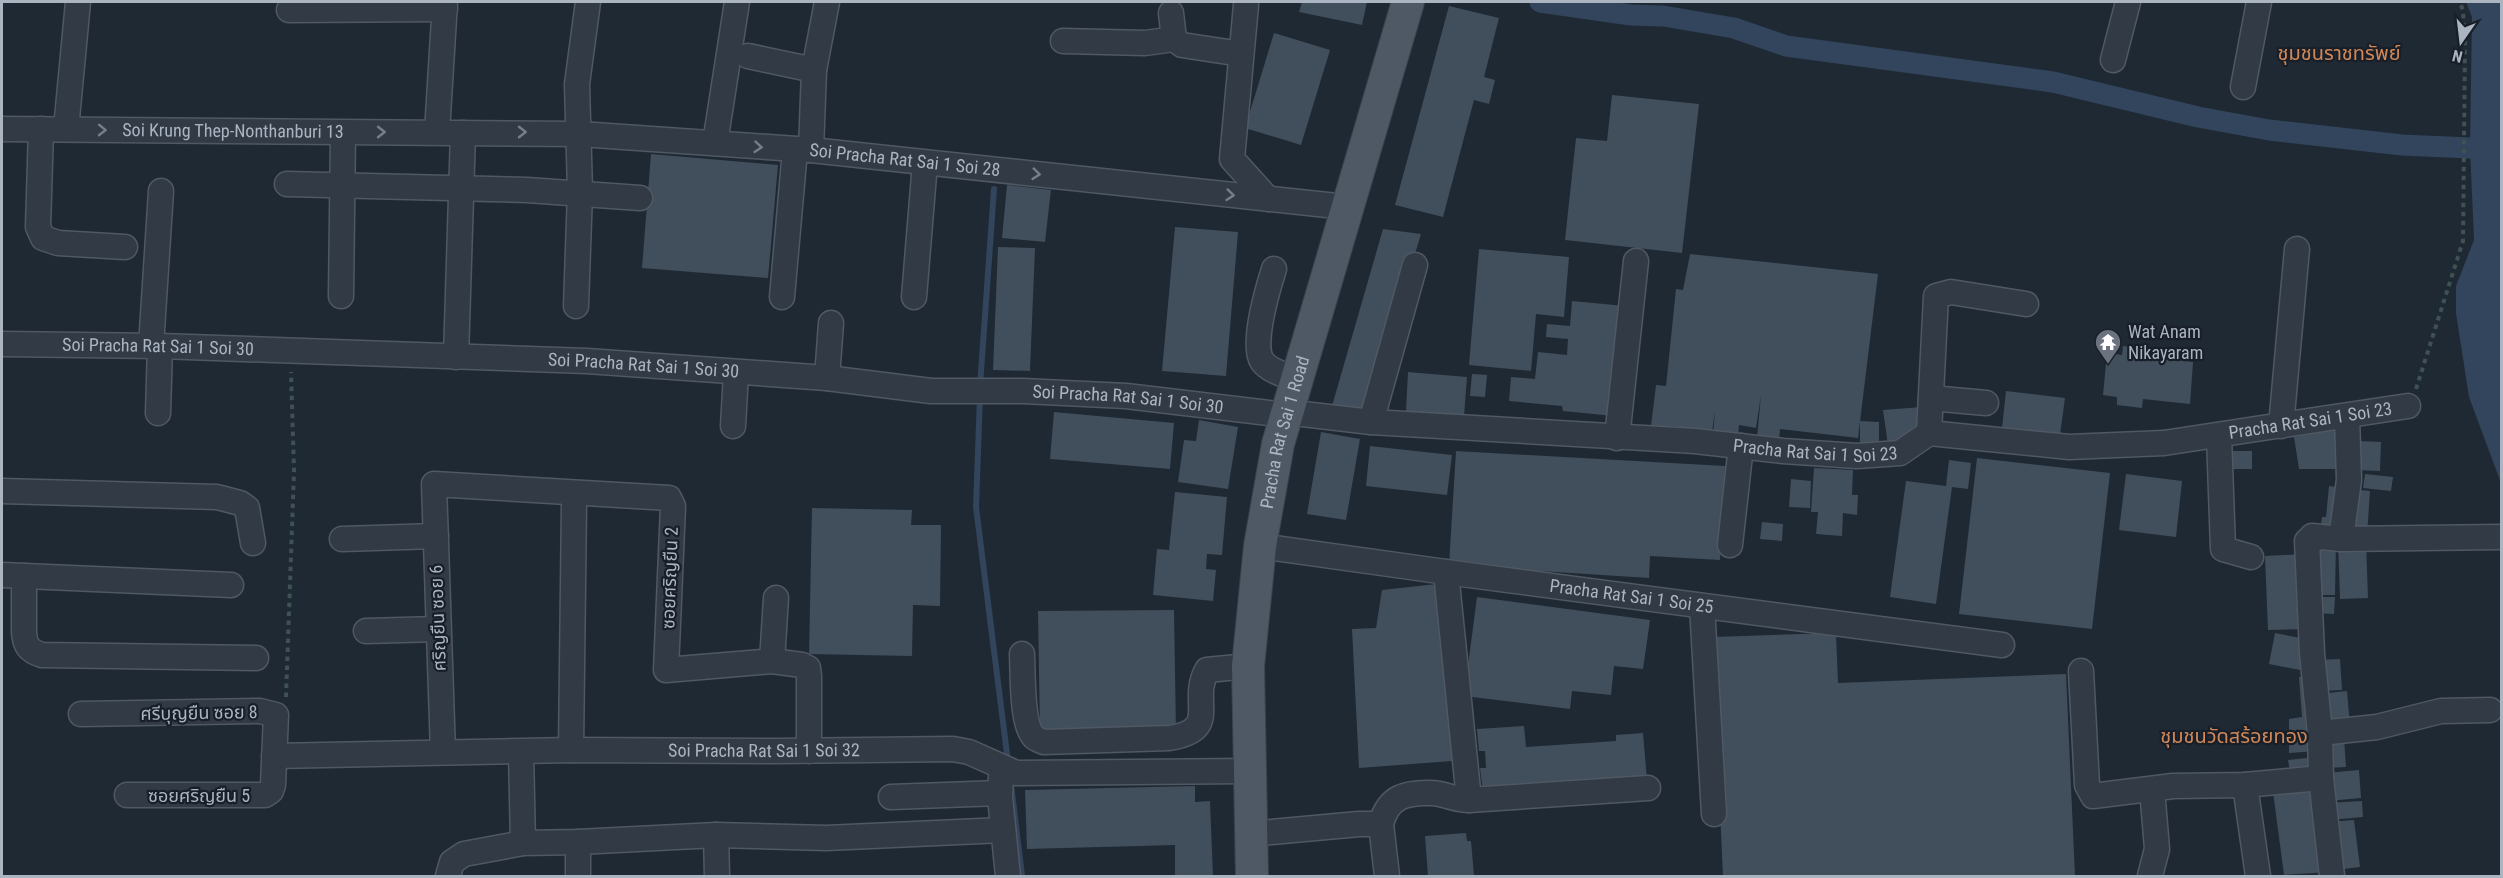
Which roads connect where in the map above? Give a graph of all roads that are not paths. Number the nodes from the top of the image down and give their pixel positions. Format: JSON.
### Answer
{"nodes":[{"id":1,"x":78,"y":2,"type":"edge"},
{"id":2,"x":588,"y":2,"type":"edge"},
{"id":3,"x":737,"y":2,"type":"edge"},
{"id":4,"x":827,"y":2,"type":"edge"},
{"id":5,"x":2128,"y":2,"type":"edge"},
{"id":6,"x":2259,"y":2,"type":"edge"},
{"id":7,"x":1407,"y":3,"type":"edge"},
{"id":8,"x":445,"y":5,"type":"edge"},
{"id":9,"x":1246,"y":5,"type":"dead end"},
{"id":10,"x":289,"y":10,"type":"dead end"},
{"id":11,"x":1171,"y":13,"type":"dead end"},
{"id":12,"x":1174,"y":39,"type":"junction"},
{"id":13,"x":1063,"y":41,"type":"dead end"},
{"id":14,"x":1241,"y":54,"type":"junction"},
{"id":15,"x":748,"y":56,"type":"dead end"},
{"id":16,"x":2113,"y":60,"type":"dead end"},
{"id":17,"x":814,"y":70,"type":"junction"},
{"id":18,"x":2243,"y":87,"type":"dead end"},
{"id":19,"x":2,"y":129,"type":"edge"},
{"id":20,"x":41,"y":129,"type":"junction"},
{"id":21,"x":66,"y":129,"type":"junction"},
{"id":22,"x":343,"y":132,"type":"junction"},
{"id":23,"x":437,"y":132,"type":"junction"},
{"id":24,"x":463,"y":132,"type":"junction"},
{"id":25,"x":580,"y":134,"type":"junction"},
{"id":26,"x":715,"y":143,"type":"junction"},
{"id":27,"x":803,"y":150,"type":"junction"},
{"id":28,"x":925,"y":163,"type":"junction"},
{"id":29,"x":287,"y":184,"type":"dead end"},
{"id":30,"x":344,"y":186,"type":"junction"},
{"id":31,"x":463,"y":189,"type":"junction"},
{"id":32,"x":160,"y":191,"type":"dead end"},
{"id":33,"x":580,"y":192,"type":"junction"},
{"id":34,"x":640,"y":198,"type":"dead end"},
{"id":35,"x":1268,"y":199,"type":"junction"},
{"id":36,"x":1346,"y":207,"type":"junction"},
{"id":37,"x":125,"y":247,"type":"dead end"},
{"id":38,"x":2297,"y":249,"type":"dead end"},
{"id":39,"x":1636,"y":261,"type":"dead end"},
{"id":40,"x":1415,"y":265,"type":"dead end"},
{"id":41,"x":1274,"y":269,"type":"dead end"},
{"id":42,"x":341,"y":296,"type":"dead end"},
{"id":43,"x":782,"y":297,"type":"dead end"},
{"id":44,"x":914,"y":297,"type":"dead end"},
{"id":45,"x":2026,"y":304,"type":"dead end"},
{"id":46,"x":576,"y":306,"type":"dead end"},
{"id":47,"x":831,"y":323,"type":"dead end"},
{"id":48,"x":2,"y":344,"type":"edge"},
{"id":49,"x":156,"y":346,"type":"junction"},
{"id":50,"x":456,"y":357,"type":"junction"},
{"id":51,"x":736,"y":373,"type":"junction"},
{"id":52,"x":827,"y":378,"type":"junction"},
{"id":53,"x":1295,"y":380,"type":"junction"},
{"id":54,"x":1931,"y":398,"type":"junction"},
{"id":55,"x":1986,"y":403,"type":"dead end"},
{"id":56,"x":2408,"y":406,"type":"road end"},
{"id":57,"x":158,"y":413,"type":"dead end"},
{"id":58,"x":1285,"y":414,"type":"junction"},
{"id":59,"x":2347,"y":416,"type":"junction"},
{"id":60,"x":1371,"y":422,"type":"junction"},
{"id":61,"x":734,"y":426,"type":"dead end"},
{"id":62,"x":2281,"y":426,"type":"junction"},
{"id":63,"x":1929,"y":434,"type":"junction"},
{"id":64,"x":2219,"y":436,"type":"junction"},
{"id":65,"x":1617,"y":438,"type":"junction"},
{"id":66,"x":1742,"y":446,"type":"junction"},
{"id":67,"x":434,"y":484,"type":"joint"},
{"id":68,"x":2,"y":491,"type":"edge"},
{"id":69,"x":574,"y":503,"type":"dead end"},
{"id":70,"x":436,"y":536,"type":"junction"},
{"id":71,"x":2501,"y":537,"type":"edge"},
{"id":72,"x":342,"y":539,"type":"dead end"},
{"id":73,"x":2341,"y":539,"type":"junction"},
{"id":74,"x":253,"y":543,"type":"dead end"},
{"id":75,"x":1730,"y":545,"type":"dead end"},
{"id":76,"x":1260,"y":546,"type":"junction"},
{"id":77,"x":2251,"y":557,"type":"dead end"},
{"id":78,"x":1446,"y":572,"type":"junction"},
{"id":79,"x":13,"y":575,"type":"edge"},
{"id":80,"x":231,"y":585,"type":"dead end"},
{"id":81,"x":776,"y":598,"type":"dead end"},
{"id":82,"x":1702,"y":606,"type":"junction"},
{"id":83,"x":438,"y":629,"type":"junction"},
{"id":84,"x":366,"y":631,"type":"dead end"},
{"id":85,"x":2002,"y":645,"type":"dead end"},
{"id":86,"x":1022,"y":654,"type":"dead end"},
{"id":87,"x":256,"y":658,"type":"dead end"},
{"id":88,"x":772,"y":662,"type":"junction"},
{"id":89,"x":1248,"y":666,"type":"junction"},
{"id":90,"x":2081,"y":671,"type":"dead end"},
{"id":91,"x":2490,"y":710,"type":"dead end"},
{"id":92,"x":81,"y":714,"type":"dead end"},
{"id":93,"x":2320,"y":733,"type":"junction"},
{"id":94,"x":571,"y":750,"type":"junction"},
{"id":95,"x":809,"y":751,"type":"junction"},
{"id":96,"x":443,"y":752,"type":"junction"},
{"id":97,"x":521,"y":752,"type":"junction"},
{"id":98,"x":274,"y":756,"type":"junction"},
{"id":99,"x":1248,"y":771,"type":"junction"},
{"id":100,"x":1006,"y":776,"type":"junction"},
{"id":101,"x":2321,"y":778,"type":"junction"},
{"id":102,"x":2245,"y":785,"type":"junction"},
{"id":103,"x":1648,"y":788,"type":"dead end"},
{"id":104,"x":2152,"y":789,"type":"junction"},
{"id":105,"x":127,"y":795,"type":"dead end"},
{"id":106,"x":891,"y":797,"type":"dead end"},
{"id":107,"x":1469,"y":800,"type":"junction"},
{"id":108,"x":1714,"y":814,"type":"dead end"},
{"id":109,"x":1381,"y":824,"type":"junction"},
{"id":110,"x":1003,"y":830,"type":"junction"},
{"id":111,"x":1250,"y":834,"type":"junction"},
{"id":112,"x":716,"y":835,"type":"junction"},
{"id":113,"x":578,"y":842,"type":"junction"},
{"id":114,"x":523,"y":843,"type":"junction"},
{"id":115,"x":448,"y":876,"type":"edge"},
{"id":116,"x":578,"y":876,"type":"edge"},
{"id":117,"x":717,"y":876,"type":"edge"},
{"id":118,"x":1008,"y":876,"type":"edge"},
{"id":119,"x":1252,"y":876,"type":"edge"},
{"id":120,"x":1387,"y":876,"type":"edge"},
{"id":121,"x":2150,"y":876,"type":"edge"},
{"id":122,"x":2258,"y":876,"type":"edge"},
{"id":123,"x":2332,"y":876,"type":"edge"}],
"edges":[{"from":1,"to":21,"type":"street"},
{"from":2,"to":25,"type":"street"},
{"from":3,"to":26,"type":"street"},
{"from":4,"to":17,"type":"street"},
{"from":5,"to":16,"type":"street"},
{"from":6,"to":18,"type":"street"},
{"from":7,"to":36,"type":"main road","name":"Pracha Rat Sai 1 Road"},
{"from":8,"to":10,"type":"street"},
{"from":8,"to":23,"type":"street"},
{"from":9,"to":14,"type":"street"},
{"from":11,"to":12,"type":"street"},
{"from":12,"to":13,"type":"street"},
{"from":12,"to":14,"type":"street"},
{"from":14,"to":35,"type":"street"},
{"from":15,"to":17,"type":"street"},
{"from":17,"to":27,"type":"street"},
{"from":19,"to":20,"type":"street","name":"Soi Krung Thep-Nonthanburi 13"},
{"from":20,"to":21,"type":"street","name":"Soi Krung Thep-Nonthanburi 13"},
{"from":20,"to":37,"type":"street"},
{"from":21,"to":22,"type":"street","name":"Soi Krung Thep-Nonthanburi 13","one_way":true},
{"from":22,"to":23,"type":"street","name":"Soi Krung Thep-Nonthanburi 13","one_way":true},
{"from":22,"to":30,"type":"street"},
{"from":23,"to":24,"type":"street","name":"Soi Krung Thep-Nonthanburi 13"},
{"from":24,"to":25,"type":"street","name":"Soi Pracha Rat Sai 1 Soi 28","one_way":true},
{"from":24,"to":31,"type":"street"},
{"from":25,"to":26,"type":"street","name":"Soi Pracha Rat Sai 1 Soi 28"},
{"from":25,"to":33,"type":"street"},
{"from":26,"to":27,"type":"street","name":"Soi Pracha Rat Sai 1 Soi 28","one_way":true},
{"from":27,"to":28,"type":"street","name":"Soi Pracha Rat Sai 1 Soi 28"},
{"from":27,"to":43,"type":"street"},
{"from":28,"to":35,"type":"street","name":"Soi Pracha Rat Sai 1 Soi 28","one_way":true},
{"from":28,"to":44,"type":"street"},
{"from":29,"to":30,"type":"street"},
{"from":30,"to":31,"type":"street"},
{"from":30,"to":42,"type":"street"},
{"from":31,"to":33,"type":"street"},
{"from":31,"to":50,"type":"street"},
{"from":32,"to":49,"type":"street"},
{"from":33,"to":34,"type":"street"},
{"from":33,"to":46,"type":"street"},
{"from":35,"to":36,"type":"street","name":"Soi Pracha Rat Sai 1 Soi 28"},
{"from":36,"to":53,"type":"main road","name":"Pracha Rat Sai 1 Road"},
{"from":38,"to":62,"type":"street"},
{"from":39,"to":65,"type":"street"},
{"from":40,"to":60,"type":"street"},
{"from":41,"to":53,"type":"street"},
{"from":45,"to":54,"type":"street"},
{"from":47,"to":52,"type":"street"},
{"from":48,"to":49,"type":"street","name":"Soi Pracha Rat Sai 1 Soi 30"},
{"from":49,"to":50,"type":"street","name":"Soi Pracha Rat Sai 1 Soi 30"},
{"from":49,"to":57,"type":"street"},
{"from":50,"to":51,"type":"street","name":"Soi Pracha Rat Sai 1 Soi 30"},
{"from":51,"to":52,"type":"street","name":"Soi Pracha Rat Sai 1 Soi 30"},
{"from":51,"to":61,"type":"street"},
{"from":52,"to":58,"type":"street","name":"Soi Pracha Rat Sai 1 Soi 30"},
{"from":53,"to":58,"type":"main road","name":"Pracha Rat Sai 1 Road"},
{"from":54,"to":55,"type":"street"},
{"from":54,"to":63,"type":"street"},
{"from":56,"to":59,"type":"street","name":"Pracha Rat Sai 1 Soi 23"},
{"from":58,"to":60,"type":"street","name":"Pracha Rat Sai 1 Soi 23"},
{"from":58,"to":76,"type":"main road","name":"Pracha Rat Sai 1 Road"},
{"from":59,"to":62,"type":"street","name":"Pracha Rat Sai 1 Soi 23"},
{"from":59,"to":73,"type":"street"},
{"from":60,"to":65,"type":"street","name":"Pracha Rat Sai 1 Soi 23"},
{"from":62,"to":64,"type":"street","name":"Pracha Rat Sai 1 Soi 23"},
{"from":63,"to":64,"type":"street","name":"Pracha Rat Sai 1 Soi 23"},
{"from":63,"to":66,"type":"street","name":"Pracha Rat Sai 1 Soi 23"},
{"from":64,"to":77,"type":"street"},
{"from":65,"to":66,"type":"street","name":"Pracha Rat Sai 1 Soi 23"},
{"from":66,"to":75,"type":"street"},
{"from":67,"to":70,"type":"street","name":"ศริญยืน ซอย 6"},
{"from":67,"to":88,"type":"street","name":"ซอยศริญยืน 2"},
{"from":68,"to":74,"type":"street"},
{"from":69,"to":94,"type":"street"},
{"from":70,"to":72,"type":"street"},
{"from":70,"to":83,"type":"street","name":"ศริญยืน ซอย 6"},
{"from":71,"to":73,"type":"street"},
{"from":73,"to":93,"type":"street"},
{"from":76,"to":78,"type":"street","name":"Pracha Rat Sai 1 Soi 25"},
{"from":76,"to":89,"type":"main road","name":"Pracha Rat Sai 1 Road"},
{"from":78,"to":82,"type":"street","name":"Pracha Rat Sai 1 Soi 25"},
{"from":78,"to":107,"type":"street"},
{"from":79,"to":80,"type":"street"},
{"from":79,"to":87,"type":"street"},
{"from":81,"to":88,"type":"street"},
{"from":82,"to":85,"type":"street","name":"Pracha Rat Sai 1 Soi 25"},
{"from":82,"to":108,"type":"street"},
{"from":83,"to":84,"type":"street"},
{"from":83,"to":96,"type":"street","name":"ศริญยืน ซอย 6"},
{"from":86,"to":89,"type":"street"},
{"from":88,"to":95,"type":"street","name":"ซอยศริญยืน 2"},
{"from":89,"to":99,"type":"main road","name":"Pracha Rat Sai 1 Road"},
{"from":90,"to":104,"type":"street"},
{"from":91,"to":93,"type":"street"},
{"from":92,"to":98,"type":"street","name":"ศรีบุญยืน ซอย 8"},
{"from":93,"to":101,"type":"street"},
{"from":94,"to":95,"type":"street","name":"Soi Pracha Rat Sai 1 Soi 32"},
{"from":94,"to":97,"type":"street","name":"Soi Pracha Rat Sai 1 Soi 32"},
{"from":95,"to":100,"type":"street","name":"Soi Pracha Rat Sai 1 Soi 32"},
{"from":96,"to":97,"type":"street","name":"Soi Pracha Rat Sai 1 Soi 32"},
{"from":96,"to":98,"type":"street","name":"Soi Pracha Rat Sai 1 Soi 32"},
{"from":97,"to":114,"type":"street"},
{"from":98,"to":105,"type":"street","name":"ซอยศริญยืน 5"},
{"from":99,"to":100,"type":"street","name":"Soi Pracha Rat Sai 1 Soi 32"},
{"from":99,"to":111,"type":"main road","name":"Pracha Rat Sai 1 Road"},
{"from":100,"to":106,"type":"street"},
{"from":100,"to":110,"type":"street"},
{"from":101,"to":102,"type":"street"},
{"from":101,"to":123,"type":"street"},
{"from":102,"to":104,"type":"street"},
{"from":102,"to":122,"type":"street"},
{"from":103,"to":107,"type":"street"},
{"from":104,"to":121,"type":"street"},
{"from":107,"to":109,"type":"street"},
{"from":109,"to":111,"type":"street"},
{"from":109,"to":120,"type":"street"},
{"from":110,"to":112,"type":"street"},
{"from":110,"to":118,"type":"street"},
{"from":111,"to":119,"type":"main road","name":"Pracha Rat Sai 1 Road"},
{"from":112,"to":113,"type":"street"},
{"from":112,"to":117,"type":"street"},
{"from":113,"to":114,"type":"street"},
{"from":113,"to":116,"type":"street"},
{"from":114,"to":115,"type":"street"}]}
